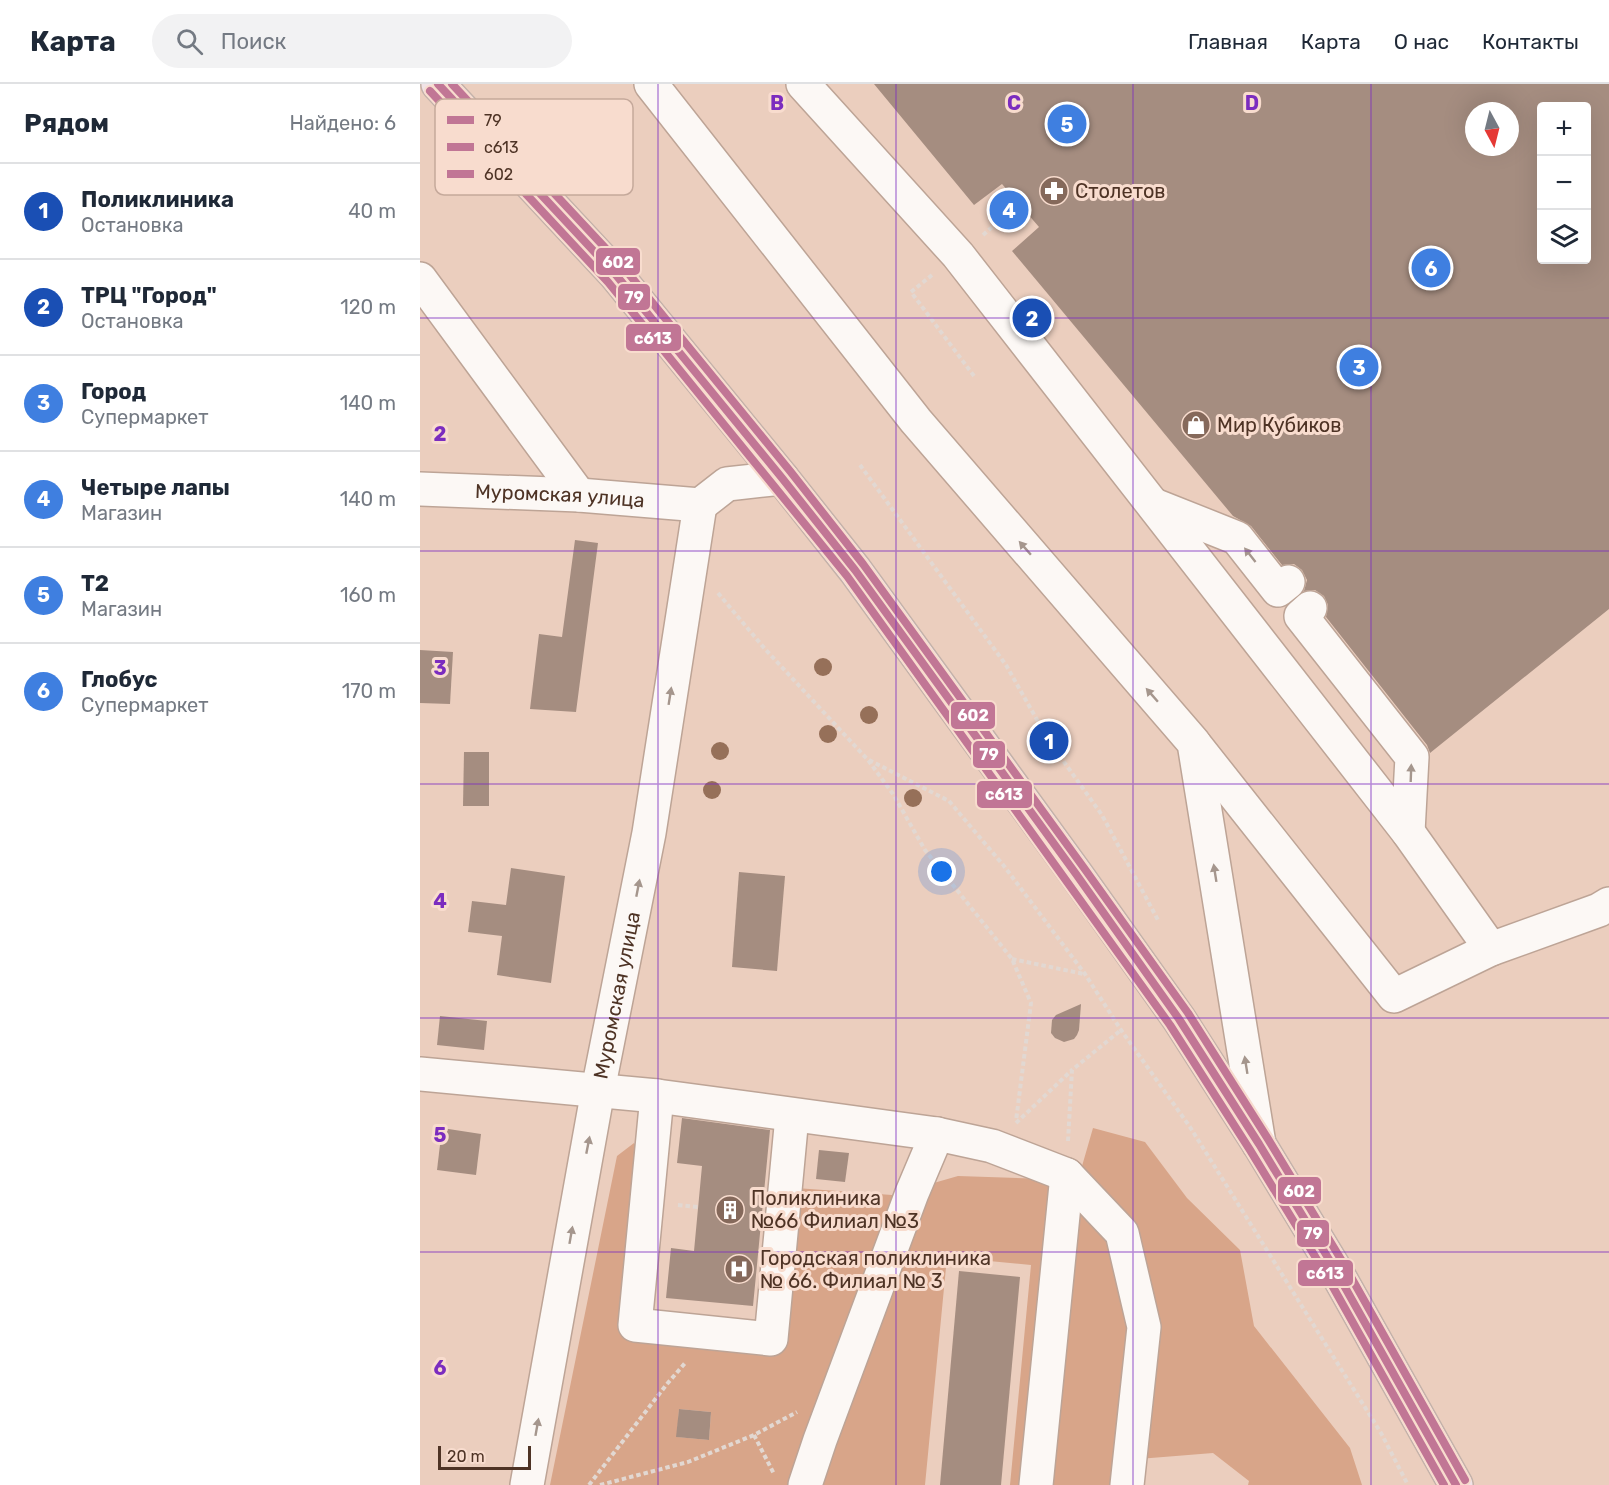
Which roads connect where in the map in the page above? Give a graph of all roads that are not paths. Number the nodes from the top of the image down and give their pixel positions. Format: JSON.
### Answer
{"nodes":[{"id":1,"x":438,"y":84,"type":"edge"},
{"id":2,"x":651,"y":84,"type":"edge"},
{"id":3,"x":803,"y":84,"type":"edge"},
{"id":4,"x":452,"y":99,"type":"edge"},
{"id":5,"x":542,"y":195,"type":"edge"},
{"id":6,"x":420,"y":279,"type":"edge"},
{"id":7,"x":782,"y":478,"type":"junction"},
{"id":8,"x":420,"y":489,"type":"edge"},
{"id":9,"x":579,"y":495,"type":"junction"},
{"id":10,"x":700,"y":505,"type":"junction"},
{"id":11,"x":1154,"y":506,"type":"junction"},
{"id":12,"x":1288,"y":582,"type":"dead end"},
{"id":13,"x":1310,"y":608,"type":"dead end"},
{"id":14,"x":1194,"y":743,"type":"junction"},
{"id":15,"x":1408,"y":832,"type":"junction"},
{"id":16,"x":1609,"y":904,"type":"edge"},
{"id":17,"x":1491,"y":949,"type":"junction"},
{"id":18,"x":420,"y":1074,"type":"edge"},
{"id":19,"x":598,"y":1090,"type":"junction"},
{"id":20,"x":657,"y":1096,"type":"junction"},
{"id":21,"x":792,"y":1116,"type":"junction"},
{"id":22,"x":937,"y":1134,"type":"junction"},
{"id":23,"x":1259,"y":1144,"type":"junction"},
{"id":24,"x":1067,"y":1175,"type":"junction"},
{"id":25,"x":1452,"y":1481,"type":"edge"},
{"id":26,"x":527,"y":1485,"type":"edge"},
{"id":27,"x":805,"y":1485,"type":"edge"},
{"id":28,"x":1036,"y":1485,"type":"edge"},
{"id":29,"x":1127,"y":1485,"type":"edge"}],
"edges":[{"from":1,"to":4,"type":"main road"},
{"from":14,"to":2,"type":"street","one_way":true},
{"from":3,"to":11,"type":"street"},
{"from":5,"to":7,"type":"main road"},
{"from":6,"to":9,"type":"street"},
{"from":7,"to":10,"type":"street"},
{"from":7,"to":23,"type":"main road"},
{"from":8,"to":9,"type":"street","name":"Муромская улица"},
{"from":9,"to":10,"type":"street","name":"Муромская улица"},
{"from":19,"to":10,"type":"street","name":"Муромская улица","one_way":true},
{"from":12,"to":11,"type":"street","one_way":true},
{"from":11,"to":15,"type":"street"},
{"from":15,"to":13,"type":"street","one_way":true},
{"from":14,"to":17,"type":"street"},
{"from":23,"to":14,"type":"street","one_way":true},
{"from":15,"to":17,"type":"street"},
{"from":16,"to":17,"type":"street"},
{"from":18,"to":19,"type":"street"},
{"from":19,"to":20,"type":"street"},
{"from":26,"to":19,"type":"street","name":"Муромская улица","one_way":true},
{"from":20,"to":21,"type":"street"},
{"from":20,"to":21,"type":"street"},
{"from":21,"to":22,"type":"street"},
{"from":22,"to":24,"type":"street"},
{"from":22,"to":27,"type":"street"},
{"from":23,"to":25,"type":"main road"},
{"from":24,"to":28,"type":"street"},
{"from":24,"to":29,"type":"street"}]}
